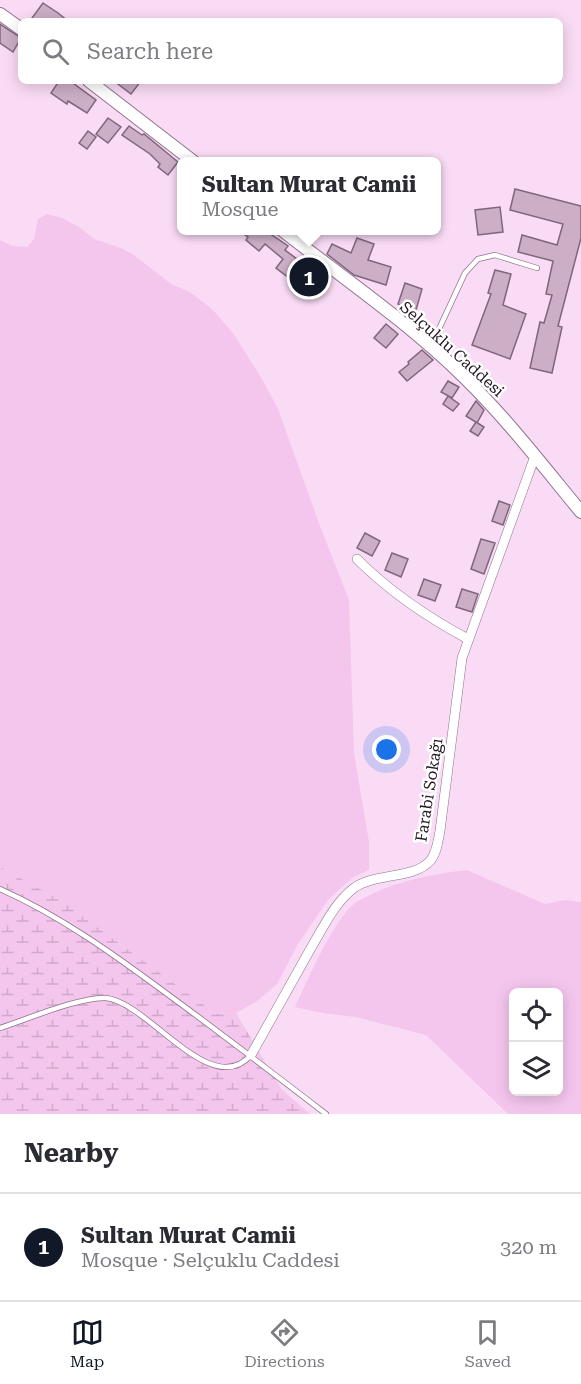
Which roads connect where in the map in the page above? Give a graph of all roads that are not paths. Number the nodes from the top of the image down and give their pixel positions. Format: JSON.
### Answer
{"nodes":[{"id":1,"x":0,"y":14,"type":"edge"},
{"id":2,"x":18,"y":27,"type":"edge"},
{"id":3,"x":93,"y":84,"type":"edge"},
{"id":4,"x":188,"y":157,"type":"edge"},
{"id":5,"x":287,"y":235,"type":"edge"},
{"id":6,"x":537,"y":268,"type":"dead end"},
{"id":7,"x":431,"y":347,"type":"junction"},
{"id":8,"x":535,"y":456,"type":"junction"},
{"id":9,"x":581,"y":512,"type":"edge"},
{"id":10,"x":357,"y":559,"type":"dead end"},
{"id":11,"x":468,"y":639,"type":"junction"},
{"id":12,"x":0,"y":889,"type":"edge"},
{"id":13,"x":0,"y":1028,"type":"edge"},
{"id":14,"x":251,"y":1056,"type":"junction"},
{"id":15,"x":326,"y":1114,"type":"edge"}],
"edges":[{"from":1,"to":2,"type":"street"},
{"from":3,"to":4,"type":"street"},
{"from":5,"to":7,"type":"street","name":"Selçuklu Caddesi"},
{"from":6,"to":7,"type":"lane"},
{"from":7,"to":8,"type":"street","name":"Selçuklu Caddesi"},
{"from":8,"to":9,"type":"street","name":"Selçuklu Caddesi"},
{"from":8,"to":11,"type":"street","name":"Farabi Sokağı"},
{"from":10,"to":11,"type":"street"},
{"from":11,"to":14,"type":"street","name":"Farabi Sokağı"},
{"from":12,"to":14,"type":"lane"},
{"from":13,"to":14,"type":"lane"},
{"from":14,"to":15,"type":"lane"}]}
